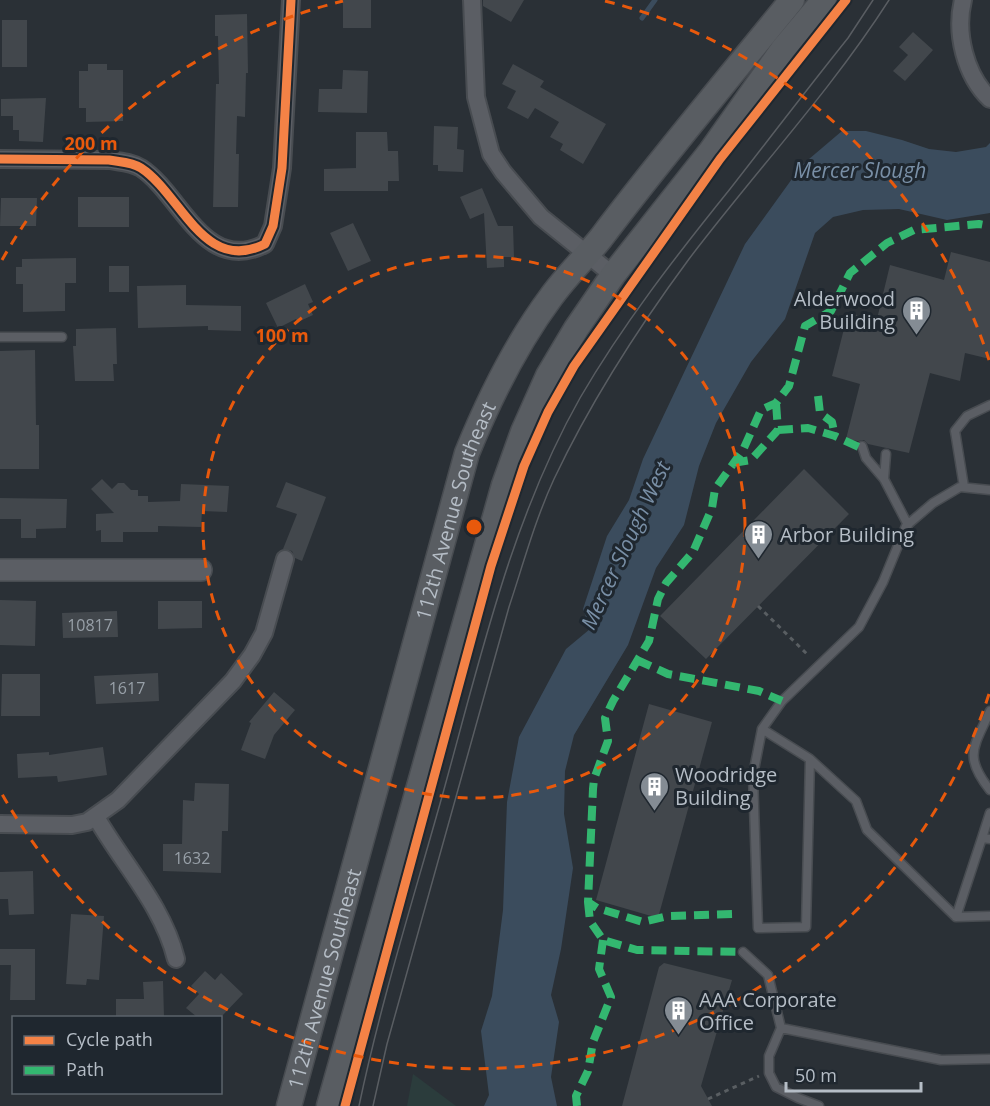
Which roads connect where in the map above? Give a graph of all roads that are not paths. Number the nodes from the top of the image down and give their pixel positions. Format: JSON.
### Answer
{"nodes":[{"id":1,"x":291,"y":0,"type":"edge"},
{"id":2,"x":472,"y":0,"type":"edge"},
{"id":3,"x":792,"y":0,"type":"edge"},
{"id":4,"x":824,"y":0,"type":"edge"},
{"id":5,"x":963,"y":0,"type":"edge"},
{"id":6,"x":990,"y":99,"type":"edge"},
{"id":7,"x":0,"y":159,"type":"edge"},
{"id":8,"x":587,"y":256,"type":"junction"},
{"id":9,"x":613,"y":275,"type":"junction"},
{"id":10,"x":0,"y":337,"type":"edge"},
{"id":11,"x":62,"y":337,"type":"dead end"},
{"id":12,"x":990,"y":405,"type":"edge"},
{"id":13,"x":862,"y":446,"type":"dead end"},
{"id":14,"x":886,"y":454,"type":"dead end"},
{"id":15,"x":884,"y":478,"type":"junction"},
{"id":16,"x":964,"y":487,"type":"junction"},
{"id":17,"x":990,"y":490,"type":"edge"},
{"id":18,"x":908,"y":525,"type":"junction"},
{"id":19,"x":285,"y":559,"type":"dead end"},
{"id":20,"x":0,"y":570,"type":"edge"},
{"id":21,"x":201,"y":570,"type":"dead end"},
{"id":22,"x":990,"y":711,"type":"edge"},
{"id":23,"x":762,"y":729,"type":"junction"},
{"id":24,"x":810,"y":759,"type":"junction"},
{"id":25,"x":990,"y":790,"type":"edge"},
{"id":26,"x":990,"y":813,"type":"edge"},
{"id":27,"x":96,"y":818,"type":"junction"},
{"id":28,"x":0,"y":824,"type":"edge"},
{"id":29,"x":986,"y":838,"type":"edge"},
{"id":30,"x":990,"y":916,"type":"edge"},
{"id":31,"x":956,"y":917,"type":"junction"},
{"id":32,"x":743,"y":952,"type":"dead end"},
{"id":33,"x":176,"y":959,"type":"dead end"},
{"id":34,"x":781,"y":1028,"type":"junction"},
{"id":35,"x":990,"y":1059,"type":"edge"},
{"id":36,"x":289,"y":1106,"type":"edge"},
{"id":37,"x":329,"y":1106,"type":"edge"},
{"id":38,"x":819,"y":1106,"type":"edge"}],
"edges":[{"from":1,"to":7,"type":"street"},
{"from":2,"to":8,"type":"street"},
{"from":3,"to":8,"type":"main road","name":"112th Avenue Southeast"},
{"from":4,"to":9,"type":"main road","name":"112th Avenue Southeast"},
{"from":5,"to":6,"type":"street"},
{"from":8,"to":9,"type":"street"},
{"from":8,"to":36,"type":"main road","name":"112th Avenue Southeast"},
{"from":9,"to":37,"type":"main road","name":"112th Avenue Southeast"},
{"from":10,"to":11,"type":"lane"},
{"from":12,"to":16,"type":"lane"},
{"from":13,"to":15,"type":"lane"},
{"from":14,"to":15,"type":"lane"},
{"from":15,"to":18,"type":"lane"},
{"from":16,"to":17,"type":"lane"},
{"from":16,"to":18,"type":"lane"},
{"from":18,"to":23,"type":"lane"},
{"from":19,"to":27,"type":"street"},
{"from":20,"to":21,"type":"street"},
{"from":22,"to":25,"type":"lane"},
{"from":23,"to":24,"type":"lane"},
{"from":23,"to":24,"type":"lane"},
{"from":24,"to":31,"type":"lane"},
{"from":26,"to":29,"type":"lane"},
{"from":27,"to":28,"type":"street"},
{"from":27,"to":33,"type":"street"},
{"from":29,"to":31,"type":"lane"},
{"from":30,"to":31,"type":"lane"},
{"from":32,"to":34,"type":"lane"},
{"from":34,"to":35,"type":"lane"},
{"from":34,"to":38,"type":"lane"}]}
